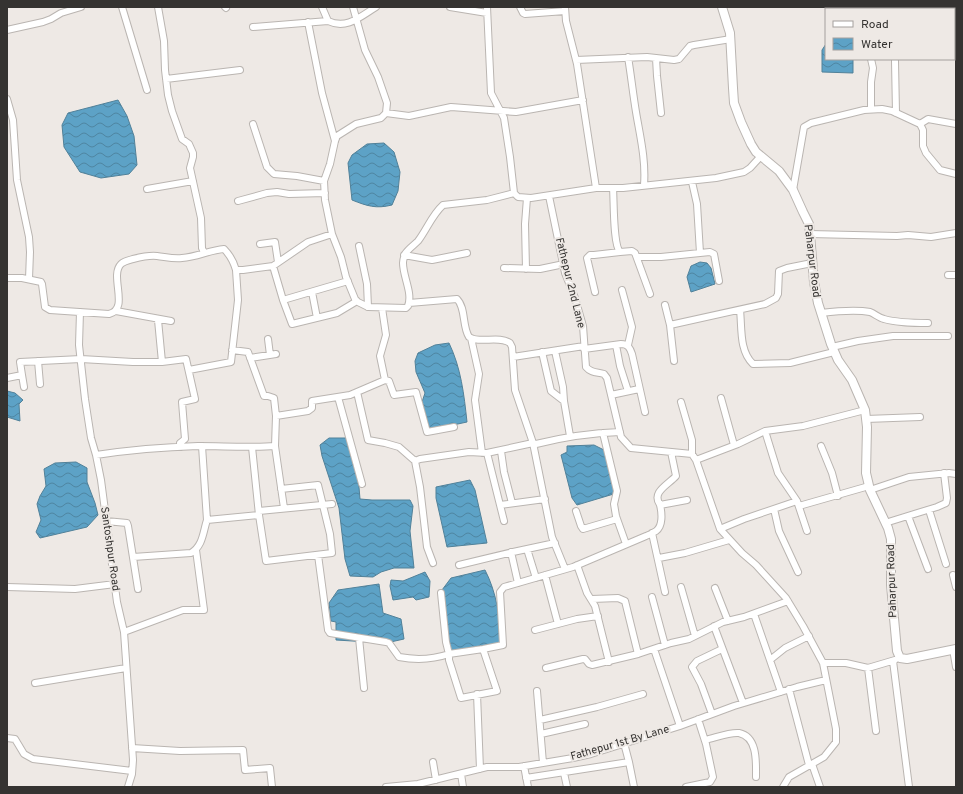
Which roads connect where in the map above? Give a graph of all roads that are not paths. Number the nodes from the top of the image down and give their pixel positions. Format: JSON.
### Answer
{"nodes":[{"id":1,"x":81,"y":7,"type":"edge"},
{"id":2,"x":122,"y":7,"type":"edge"},
{"id":3,"x":158,"y":7,"type":"edge"},
{"id":4,"x":322,"y":7,"type":"edge"},
{"id":5,"x":353,"y":7,"type":"edge"},
{"id":6,"x":376,"y":7,"type":"edge"},
{"id":7,"x":450,"y":7,"type":"edge"},
{"id":8,"x":520,"y":7,"type":"edge"},
{"id":9,"x":722,"y":7,"type":"edge"},
{"id":10,"x":565,"y":9,"type":"edge"},
{"id":11,"x":487,"y":10,"type":"edge"},
{"id":12,"x":328,"y":21,"type":"junction"},
{"id":13,"x":356,"y":21,"type":"junction"},
{"id":14,"x":308,"y":22,"type":"junction"},
{"id":15,"x":253,"y":27,"type":"dead end"},
{"id":16,"x":7,"y":30,"type":"edge"},
{"id":17,"x":731,"y":39,"type":"junction"},
{"id":18,"x":628,"y":57,"type":"junction"},
{"id":19,"x":656,"y":58,"type":"junction"},
{"id":20,"x":576,"y":60,"type":"junction"},
{"id":21,"x":871,"y":60,"type":"edge"},
{"id":22,"x":895,"y":61,"type":"dead end"},
{"id":23,"x":240,"y":70,"type":"dead end"},
{"id":24,"x":166,"y":79,"type":"junction"},
{"id":25,"x":147,"y":90,"type":"dead end"},
{"id":26,"x":583,"y":100,"type":"junction"},
{"id":27,"x":7,"y":101,"type":"edge"},
{"id":28,"x":871,"y":109,"type":"junction"},
{"id":29,"x":500,"y":111,"type":"junction"},
{"id":30,"x":386,"y":113,"type":"junction"},
{"id":31,"x":662,"y":113,"type":"dead end"},
{"id":32,"x":896,"y":113,"type":"junction"},
{"id":33,"x":253,"y":124,"type":"dead end"},
{"id":34,"x":920,"y":124,"type":"junction"},
{"id":35,"x":956,"y":124,"type":"edge"},
{"id":36,"x":335,"y":141,"type":"junction"},
{"id":37,"x":761,"y":156,"type":"junction"},
{"id":38,"x":956,"y":174,"type":"edge"},
{"id":39,"x":193,"y":181,"type":"junction"},
{"id":40,"x":324,"y":182,"type":"junction"},
{"id":41,"x":692,"y":182,"type":"junction"},
{"id":42,"x":644,"y":185,"type":"junction"},
{"id":43,"x":596,"y":188,"type":"junction"},
{"id":44,"x":613,"y":188,"type":"junction"},
{"id":45,"x":147,"y":189,"type":"dead end"},
{"id":46,"x":793,"y":190,"type":"junction"},
{"id":47,"x":325,"y":193,"type":"junction"},
{"id":48,"x":514,"y":193,"type":"junction"},
{"id":49,"x":549,"y":196,"type":"junction"},
{"id":50,"x":527,"y":198,"type":"junction"},
{"id":51,"x":238,"y":201,"type":"dead end"},
{"id":52,"x":956,"y":233,"type":"edge"},
{"id":53,"x":332,"y":234,"type":"junction"},
{"id":54,"x":810,"y":234,"type":"junction"},
{"id":55,"x":260,"y":244,"type":"dead end"},
{"id":56,"x":360,"y":246,"type":"dead end"},
{"id":57,"x":620,"y":252,"type":"junction"},
{"id":58,"x":204,"y":253,"type":"junction"},
{"id":59,"x":467,"y":253,"type":"dead end"},
{"id":60,"x":700,"y":253,"type":"junction"},
{"id":61,"x":404,"y":255,"type":"junction"},
{"id":62,"x":637,"y":257,"type":"junction"},
{"id":63,"x":812,"y":263,"type":"junction"},
{"id":64,"x":275,"y":264,"type":"junction"},
{"id":65,"x":564,"y":264,"type":"junction"},
{"id":66,"x":504,"y":268,"type":"dead end"},
{"id":67,"x":236,"y":270,"type":"junction"},
{"id":68,"x":526,"y":270,"type":"junction"},
{"id":69,"x":948,"y":275,"type":"dead end"},
{"id":70,"x":956,"y":276,"type":"edge"},
{"id":71,"x":7,"y":278,"type":"edge"},
{"id":72,"x":29,"y":279,"type":"junction"},
{"id":73,"x":348,"y":281,"type":"junction"},
{"id":74,"x":719,"y":281,"type":"dead end"},
{"id":75,"x":622,"y":290,"type":"dead end"},
{"id":76,"x":312,"y":292,"type":"junction"},
{"id":77,"x":595,"y":292,"type":"dead end"},
{"id":78,"x":650,"y":294,"type":"dead end"},
{"id":79,"x":283,"y":300,"type":"junction"},
{"id":80,"x":357,"y":301,"type":"junction"},
{"id":81,"x":409,"y":303,"type":"junction"},
{"id":82,"x":665,"y":305,"type":"dead end"},
{"id":83,"x":368,"y":307,"type":"junction"},
{"id":84,"x":382,"y":308,"type":"junction"},
{"id":85,"x":740,"y":310,"type":"junction"},
{"id":86,"x":116,"y":311,"type":"junction"},
{"id":87,"x":80,"y":312,"type":"junction"},
{"id":88,"x":821,"y":313,"type":"junction"},
{"id":89,"x":317,"y":318,"type":"junction"},
{"id":90,"x":158,"y":320,"type":"junction"},
{"id":91,"x":170,"y":321,"type":"dead end"},
{"id":92,"x":928,"y":323,"type":"dead end"},
{"id":93,"x":670,"y":325,"type":"junction"},
{"id":94,"x":948,"y":336,"type":"dead end"},
{"id":95,"x":471,"y":338,"type":"junction"},
{"id":96,"x":268,"y":339,"type":"dead end"},
{"id":97,"x":616,"y":345,"type":"junction"},
{"id":98,"x":628,"y":345,"type":"junction"},
{"id":99,"x":584,"y":347,"type":"junction"},
{"id":100,"x":232,"y":350,"type":"junction"},
{"id":101,"x":833,"y":350,"type":"junction"},
{"id":102,"x":555,"y":351,"type":"junction"},
{"id":103,"x":542,"y":352,"type":"junction"},
{"id":104,"x":513,"y":357,"type":"junction"},
{"id":105,"x":250,"y":358,"type":"junction"},
{"id":106,"x":80,"y":359,"type":"junction"},
{"id":107,"x":38,"y":361,"type":"junction"},
{"id":108,"x":674,"y":361,"type":"dead end"},
{"id":109,"x":162,"y":362,"type":"junction"},
{"id":110,"x":189,"y":370,"type":"junction"},
{"id":111,"x":22,"y":375,"type":"junction"},
{"id":112,"x":7,"y":378,"type":"edge"},
{"id":113,"x":385,"y":380,"type":"junction"},
{"id":114,"x":40,"y":384,"type":"dead end"},
{"id":115,"x":24,"y":387,"type":"dead end"},
{"id":116,"x":639,"y":389,"type":"junction"},
{"id":117,"x":628,"y":391,"type":"junction"},
{"id":118,"x":357,"y":392,"type":"junction"},
{"id":119,"x":611,"y":395,"type":"junction"},
{"id":120,"x":338,"y":397,"type":"junction"},
{"id":121,"x":720,"y":398,"type":"dead end"},
{"id":122,"x":564,"y":401,"type":"junction"},
{"id":123,"x":681,"y":402,"type":"dead end"},
{"id":124,"x":865,"y":410,"type":"junction"},
{"id":125,"x":644,"y":412,"type":"dead end"},
{"id":126,"x":276,"y":416,"type":"junction"},
{"id":127,"x":920,"y":417,"type":"dead end"},
{"id":128,"x":866,"y":419,"type":"junction"},
{"id":129,"x":454,"y":427,"type":"dead end"},
{"id":130,"x":620,"y":432,"type":"junction"},
{"id":131,"x":765,"y":432,"type":"junction"},
{"id":132,"x":604,"y":433,"type":"junction"},
{"id":133,"x":570,"y":436,"type":"junction"},
{"id":134,"x":533,"y":443,"type":"junction"},
{"id":135,"x":734,"y":445,"type":"junction"},
{"id":136,"x":202,"y":446,"type":"junction"},
{"id":137,"x":275,"y":446,"type":"junction"},
{"id":138,"x":821,"y":446,"type":"dead end"},
{"id":139,"x":181,"y":447,"type":"junction"},
{"id":140,"x":252,"y":447,"type":"junction"},
{"id":141,"x":501,"y":451,"type":"junction"},
{"id":142,"x":671,"y":452,"type":"junction"},
{"id":143,"x":484,"y":453,"type":"junction"},
{"id":144,"x":96,"y":455,"type":"junction"},
{"id":145,"x":694,"y":457,"type":"junction"},
{"id":146,"x":415,"y":461,"type":"junction"},
{"id":147,"x":944,"y":473,"type":"junction"},
{"id":148,"x":956,"y":474,"type":"edge"},
{"id":149,"x":362,"y":484,"type":"dead end"},
{"id":150,"x":869,"y":488,"type":"junction"},
{"id":151,"x":281,"y":490,"type":"junction"},
{"id":152,"x":838,"y":496,"type":"junction"},
{"id":153,"x":545,"y":499,"type":"junction"},
{"id":154,"x":687,"y":500,"type":"dead end"},
{"id":155,"x":512,"y":503,"type":"junction"},
{"id":156,"x":332,"y":504,"type":"dead end"},
{"id":157,"x":798,"y":504,"type":"junction"},
{"id":158,"x":322,"y":505,"type":"junction"},
{"id":159,"x":500,"y":505,"type":"junction"},
{"id":160,"x":660,"y":505,"type":"junction"},
{"id":161,"x":284,"y":508,"type":"junction"},
{"id":162,"x":774,"y":509,"type":"junction"},
{"id":163,"x":929,"y":510,"type":"junction"},
{"id":164,"x":576,"y":511,"type":"dead end"},
{"id":165,"x":259,"y":513,"type":"junction"},
{"id":166,"x":908,"y":516,"type":"junction"},
{"id":167,"x":617,"y":519,"type":"junction"},
{"id":168,"x":207,"y":520,"type":"junction"},
{"id":169,"x":106,"y":521,"type":"junction"},
{"id":170,"x":504,"y":521,"type":"dead end"},
{"id":171,"x":885,"y":523,"type":"junction"},
{"id":172,"x":720,"y":529,"type":"junction"},
{"id":173,"x":807,"y":531,"type":"dead end"},
{"id":174,"x":652,"y":533,"type":"junction"},
{"id":175,"x":729,"y":540,"type":"junction"},
{"id":176,"x":555,"y":543,"type":"junction"},
{"id":177,"x":626,"y":544,"type":"junction"},
{"id":178,"x":528,"y":549,"type":"junction"},
{"id":179,"x":196,"y":550,"type":"junction"},
{"id":180,"x":511,"y":552,"type":"junction"},
{"id":181,"x":318,"y":555,"type":"junction"},
{"id":182,"x":133,"y":557,"type":"junction"},
{"id":183,"x":658,"y":558,"type":"junction"},
{"id":184,"x":433,"y":563,"type":"dead end"},
{"id":185,"x":946,"y":564,"type":"dead end"},
{"id":186,"x":459,"y":565,"type":"dead end"},
{"id":187,"x":577,"y":565,"type":"junction"},
{"id":188,"x":566,"y":569,"type":"junction"},
{"id":189,"x":928,"y":569,"type":"dead end"},
{"id":190,"x":798,"y":572,"type":"dead end"},
{"id":191,"x":545,"y":575,"type":"junction"},
{"id":192,"x":953,"y":575,"type":"dead end"},
{"id":193,"x":536,"y":578,"type":"junction"},
{"id":194,"x":518,"y":583,"type":"junction"},
{"id":195,"x":115,"y":584,"type":"junction"},
{"id":196,"x":7,"y":587,"type":"edge"},
{"id":197,"x":681,"y":587,"type":"dead end"},
{"id":198,"x":956,"y":587,"type":"edge"},
{"id":199,"x":715,"y":588,"type":"dead end"},
{"id":200,"x":138,"y":589,"type":"dead end"},
{"id":201,"x":665,"y":592,"type":"dead end"},
{"id":202,"x":441,"y":593,"type":"dead end"},
{"id":203,"x":652,"y":597,"type":"dead end"},
{"id":204,"x":592,"y":599,"type":"junction"},
{"id":205,"x":788,"y":601,"type":"junction"},
{"id":206,"x":754,"y":614,"type":"junction"},
{"id":207,"x":598,"y":616,"type":"junction"},
{"id":208,"x":728,"y":621,"type":"junction"},
{"id":209,"x":558,"y":624,"type":"junction"},
{"id":210,"x":714,"y":626,"type":"junction"},
{"id":211,"x":535,"y":630,"type":"dead end"},
{"id":212,"x":124,"y":632,"type":"junction"},
{"id":213,"x":695,"y":636,"type":"junction"},
{"id":214,"x":809,"y":636,"type":"junction"},
{"id":215,"x":359,"y":638,"type":"junction"},
{"id":216,"x":665,"y":645,"type":"junction"},
{"id":217,"x":654,"y":648,"type":"junction"},
{"id":218,"x":483,"y":649,"type":"junction"},
{"id":219,"x":722,"y":649,"type":"junction"},
{"id":220,"x":955,"y":649,"type":"edge"},
{"id":221,"x":449,"y":654,"type":"junction"},
{"id":222,"x":638,"y":654,"type":"junction"},
{"id":223,"x":770,"y":660,"type":"junction"},
{"id":224,"x":896,"y":660,"type":"junction"},
{"id":225,"x":608,"y":662,"type":"junction"},
{"id":226,"x":823,"y":663,"type":"junction"},
{"id":227,"x":956,"y":667,"type":"edge"},
{"id":228,"x":126,"y":668,"type":"junction"},
{"id":229,"x":546,"y":668,"type":"dead end"},
{"id":230,"x":868,"y":668,"type":"junction"},
{"id":231,"x":826,"y":680,"type":"junction"},
{"id":232,"x":35,"y":683,"type":"dead end"},
{"id":233,"x":364,"y":688,"type":"dead end"},
{"id":234,"x":789,"y":689,"type":"junction"},
{"id":235,"x":537,"y":690,"type":"dead end"},
{"id":236,"x":781,"y":692,"type":"junction"},
{"id":237,"x":477,"y":694,"type":"junction"},
{"id":238,"x":643,"y":694,"type":"dead end"},
{"id":239,"x":743,"y":703,"type":"junction"},
{"id":240,"x":712,"y":714,"type":"junction"},
{"id":241,"x":698,"y":719,"type":"junction"},
{"id":242,"x":540,"y":720,"type":"junction"},
{"id":243,"x":585,"y":724,"type":"dead end"},
{"id":244,"x":680,"y":726,"type":"junction"},
{"id":245,"x":876,"y":731,"type":"dead end"},
{"id":246,"x":541,"y":734,"type":"junction"},
{"id":247,"x":7,"y":738,"type":"edge"},
{"id":248,"x":705,"y":740,"type":"junction"},
{"id":249,"x":624,"y":743,"type":"junction"},
{"id":250,"x":132,"y":748,"type":"junction"},
{"id":251,"x":433,"y":762,"type":"dead end"},
{"id":252,"x":630,"y":762,"type":"junction"},
{"id":253,"x":543,"y":763,"type":"junction"},
{"id":254,"x":810,"y":765,"type":"junction"},
{"id":255,"x":524,"y":766,"type":"junction"},
{"id":256,"x":480,"y":769,"type":"junction"},
{"id":257,"x":132,"y":771,"type":"junction"},
{"id":258,"x":564,"y":773,"type":"junction"},
{"id":259,"x":461,"y":774,"type":"junction"},
{"id":260,"x":756,"y":777,"type":"dead end"},
{"id":261,"x":526,"y":778,"type":"junction"},
{"id":262,"x":436,"y":780,"type":"junction"},
{"id":263,"x":424,"y":785,"type":"edge"},
{"id":264,"x":128,"y":787,"type":"edge"},
{"id":265,"x":272,"y":787,"type":"edge"},
{"id":266,"x":390,"y":787,"type":"edge"},
{"id":267,"x":463,"y":787,"type":"edge"},
{"id":268,"x":528,"y":787,"type":"edge"},
{"id":269,"x":567,"y":787,"type":"edge"},
{"id":270,"x":634,"y":787,"type":"edge"},
{"id":271,"x":686,"y":787,"type":"edge"},
{"id":272,"x":783,"y":787,"type":"edge"},
{"id":273,"x":820,"y":787,"type":"edge"},
{"id":274,"x":909,"y":787,"type":"edge"}],
"edges":[{"from":1,"to":16,"type":"street"},
{"from":2,"to":25,"type":"street"},
{"from":3,"to":24,"type":"street"},
{"from":4,"to":12,"type":"street"},
{"from":5,"to":13,"type":"street"},
{"from":6,"to":13,"type":"street"},
{"from":7,"to":11,"type":"street"},
{"from":8,"to":10,"type":"street"},
{"from":9,"to":17,"type":"street","name":"Paharpur Road"},
{"from":10,"to":20,"type":"street"},
{"from":11,"to":29,"type":"street"},
{"from":12,"to":13,"type":"street"},
{"from":12,"to":14,"type":"street"},
{"from":13,"to":30,"type":"street"},
{"from":14,"to":15,"type":"street"},
{"from":14,"to":36,"type":"street"},
{"from":17,"to":19,"type":"street"},
{"from":17,"to":37,"type":"street","name":"Paharpur Road"},
{"from":18,"to":19,"type":"street"},
{"from":18,"to":20,"type":"street"},
{"from":18,"to":42,"type":"street"},
{"from":19,"to":31,"type":"street"},
{"from":20,"to":26,"type":"street"},
{"from":21,"to":28,"type":"street"},
{"from":22,"to":32,"type":"street"},
{"from":23,"to":24,"type":"street"},
{"from":24,"to":39,"type":"street"},
{"from":26,"to":29,"type":"street"},
{"from":26,"to":43,"type":"street"},
{"from":27,"to":72,"type":"street"},
{"from":28,"to":32,"type":"street"},
{"from":28,"to":46,"type":"street"},
{"from":29,"to":30,"type":"street"},
{"from":29,"to":48,"type":"street"},
{"from":30,"to":36,"type":"street"},
{"from":32,"to":34,"type":"street"},
{"from":33,"to":40,"type":"street"},
{"from":34,"to":35,"type":"street"},
{"from":34,"to":38,"type":"street"},
{"from":36,"to":40,"type":"street"},
{"from":37,"to":41,"type":"street"},
{"from":37,"to":46,"type":"street","name":"Paharpur Road"},
{"from":39,"to":45,"type":"street"},
{"from":39,"to":58,"type":"street"},
{"from":40,"to":47,"type":"street"},
{"from":41,"to":42,"type":"street"},
{"from":41,"to":60,"type":"street"},
{"from":42,"to":44,"type":"street"},
{"from":43,"to":44,"type":"street"},
{"from":43,"to":49,"type":"street"},
{"from":44,"to":57,"type":"street"},
{"from":46,"to":54,"type":"street","name":"Paharpur Road"},
{"from":47,"to":51,"type":"street"},
{"from":47,"to":53,"type":"street"},
{"from":48,"to":50,"type":"street"},
{"from":48,"to":61,"type":"street"},
{"from":49,"to":50,"type":"street"},
{"from":49,"to":65,"type":"street","name":"Fathepur 2nd Lane"},
{"from":50,"to":68,"type":"street"},
{"from":52,"to":54,"type":"street"},
{"from":53,"to":64,"type":"street"},
{"from":53,"to":73,"type":"street"},
{"from":54,"to":63,"type":"street","name":"Paharpur Road"},
{"from":55,"to":64,"type":"street"},
{"from":56,"to":83,"type":"street"},
{"from":57,"to":62,"type":"street"},
{"from":57,"to":77,"type":"street"},
{"from":58,"to":67,"type":"street"},
{"from":58,"to":86,"type":"street"},
{"from":59,"to":61,"type":"street"},
{"from":60,"to":62,"type":"street"},
{"from":60,"to":74,"type":"street"},
{"from":61,"to":81,"type":"street"},
{"from":62,"to":78,"type":"street"},
{"from":63,"to":85,"type":"street"},
{"from":63,"to":88,"type":"street","name":"Paharpur Road"},
{"from":64,"to":67,"type":"street"},
{"from":64,"to":79,"type":"street"},
{"from":65,"to":68,"type":"street"},
{"from":65,"to":99,"type":"street","name":"Fathepur 2nd Lane"},
{"from":66,"to":68,"type":"street"},
{"from":67,"to":100,"type":"street"},
{"from":69,"to":70,"type":"street"},
{"from":71,"to":72,"type":"street"},
{"from":72,"to":87,"type":"street"},
{"from":73,"to":76,"type":"street"},
{"from":73,"to":80,"type":"street"},
{"from":75,"to":98,"type":"street"},
{"from":76,"to":79,"type":"street"},
{"from":76,"to":89,"type":"street"},
{"from":79,"to":89,"type":"street"},
{"from":80,"to":83,"type":"street"},
{"from":80,"to":89,"type":"street"},
{"from":81,"to":84,"type":"street"},
{"from":81,"to":95,"type":"street"},
{"from":82,"to":93,"type":"street"},
{"from":83,"to":84,"type":"street"},
{"from":84,"to":113,"type":"street"},
{"from":85,"to":93,"type":"street"},
{"from":85,"to":101,"type":"street"},
{"from":86,"to":87,"type":"street"},
{"from":86,"to":90,"type":"street"},
{"from":87,"to":106,"type":"street","name":"Santoshpur Road"},
{"from":88,"to":92,"type":"street"},
{"from":88,"to":101,"type":"street","name":"Paharpur Road"},
{"from":90,"to":91,"type":"street"},
{"from":90,"to":109,"type":"street"},
{"from":93,"to":108,"type":"street"},
{"from":94,"to":101,"type":"street"},
{"from":95,"to":104,"type":"street"},
{"from":95,"to":143,"type":"street"},
{"from":96,"to":105,"type":"street"},
{"from":97,"to":98,"type":"street"},
{"from":97,"to":99,"type":"street"},
{"from":97,"to":117,"type":"street"},
{"from":98,"to":116,"type":"street"},
{"from":99,"to":102,"type":"street"},
{"from":99,"to":119,"type":"street","name":"Fathepur 2nd Lane"},
{"from":100,"to":105,"type":"street"},
{"from":100,"to":110,"type":"street"},
{"from":101,"to":124,"type":"street","name":"Paharpur Road"},
{"from":102,"to":103,"type":"street"},
{"from":102,"to":122,"type":"street"},
{"from":103,"to":104,"type":"street"},
{"from":103,"to":122,"type":"street"},
{"from":104,"to":134,"type":"street"},
{"from":105,"to":126,"type":"street"},
{"from":106,"to":107,"type":"street"},
{"from":106,"to":109,"type":"street"},
{"from":106,"to":144,"type":"street","name":"Santoshpur Road"},
{"from":107,"to":111,"type":"street"},
{"from":107,"to":114,"type":"street"},
{"from":109,"to":110,"type":"street"},
{"from":110,"to":139,"type":"street"},
{"from":111,"to":112,"type":"street"},
{"from":111,"to":115,"type":"street"},
{"from":113,"to":118,"type":"street"},
{"from":113,"to":129,"type":"street"},
{"from":116,"to":117,"type":"street"},
{"from":116,"to":125,"type":"street"},
{"from":117,"to":119,"type":"street"},
{"from":118,"to":120,"type":"street"},
{"from":118,"to":146,"type":"street"},
{"from":119,"to":130,"type":"street","name":"Fathepur 2nd Lane"},
{"from":120,"to":126,"type":"street"},
{"from":120,"to":149,"type":"street"},
{"from":121,"to":135,"type":"street"},
{"from":122,"to":133,"type":"street"},
{"from":123,"to":145,"type":"street"},
{"from":124,"to":128,"type":"street","name":"Paharpur Road"},
{"from":124,"to":131,"type":"street"},
{"from":126,"to":137,"type":"street"},
{"from":127,"to":128,"type":"street"},
{"from":128,"to":150,"type":"street","name":"Paharpur Road"},
{"from":130,"to":132,"type":"street"},
{"from":130,"to":142,"type":"street","name":"Fathepur 2nd Lane"},
{"from":131,"to":135,"type":"street"},
{"from":131,"to":157,"type":"street"},
{"from":132,"to":133,"type":"street"},
{"from":132,"to":167,"type":"street"},
{"from":133,"to":134,"type":"street"},
{"from":134,"to":141,"type":"street"},
{"from":134,"to":153,"type":"street"},
{"from":135,"to":145,"type":"street"},
{"from":136,"to":139,"type":"street"},
{"from":136,"to":140,"type":"street"},
{"from":136,"to":168,"type":"street"},
{"from":137,"to":140,"type":"street"},
{"from":137,"to":151,"type":"street"},
{"from":138,"to":152,"type":"street"},
{"from":139,"to":144,"type":"street"},
{"from":140,"to":165,"type":"street"},
{"from":141,"to":143,"type":"street"},
{"from":141,"to":155,"type":"street"},
{"from":142,"to":145,"type":"street","name":"Fathepur 2nd Lane"},
{"from":142,"to":160,"type":"street"},
{"from":143,"to":146,"type":"street"},
{"from":143,"to":159,"type":"street"},
{"from":144,"to":169,"type":"street","name":"Santoshpur Road"},
{"from":145,"to":172,"type":"street"},
{"from":146,"to":184,"type":"street"},
{"from":147,"to":148,"type":"street"},
{"from":147,"to":150,"type":"street"},
{"from":147,"to":163,"type":"street"},
{"from":150,"to":152,"type":"street"},
{"from":150,"to":171,"type":"street","name":"Paharpur Road"},
{"from":151,"to":158,"type":"street"},
{"from":151,"to":161,"type":"street"},
{"from":152,"to":157,"type":"street"},
{"from":153,"to":155,"type":"street"},
{"from":153,"to":176,"type":"street"},
{"from":154,"to":160,"type":"street"},
{"from":155,"to":159,"type":"street"},
{"from":156,"to":158,"type":"street"},
{"from":157,"to":162,"type":"street"},
{"from":157,"to":173,"type":"street"},
{"from":158,"to":161,"type":"street"},
{"from":158,"to":181,"type":"street"},
{"from":159,"to":170,"type":"street"},
{"from":160,"to":174,"type":"street"},
{"from":161,"to":165,"type":"street"},
{"from":162,"to":172,"type":"street"},
{"from":162,"to":190,"type":"street"},
{"from":163,"to":166,"type":"street"},
{"from":163,"to":185,"type":"street"},
{"from":164,"to":167,"type":"street"},
{"from":165,"to":168,"type":"street"},
{"from":165,"to":181,"type":"street"},
{"from":166,"to":171,"type":"street"},
{"from":166,"to":189,"type":"street"},
{"from":167,"to":177,"type":"street"},
{"from":168,"to":179,"type":"street"},
{"from":169,"to":182,"type":"street"},
{"from":169,"to":195,"type":"street","name":"Santoshpur Road"},
{"from":171,"to":224,"type":"street","name":"Paharpur Road"},
{"from":172,"to":175,"type":"street"},
{"from":174,"to":177,"type":"street"},
{"from":174,"to":183,"type":"street"},
{"from":175,"to":183,"type":"street"},
{"from":175,"to":205,"type":"street"},
{"from":176,"to":178,"type":"street"},
{"from":176,"to":188,"type":"street"},
{"from":177,"to":187,"type":"street"},
{"from":178,"to":180,"type":"street"},
{"from":178,"to":193,"type":"street"},
{"from":179,"to":182,"type":"street"},
{"from":179,"to":212,"type":"street"},
{"from":180,"to":186,"type":"street"},
{"from":180,"to":194,"type":"street"},
{"from":181,"to":215,"type":"street"},
{"from":182,"to":200,"type":"street"},
{"from":183,"to":201,"type":"street"},
{"from":187,"to":188,"type":"street"},
{"from":187,"to":204,"type":"street"},
{"from":188,"to":191,"type":"street"},
{"from":191,"to":193,"type":"street"},
{"from":191,"to":209,"type":"street"},
{"from":192,"to":198,"type":"street"},
{"from":193,"to":194,"type":"street"},
{"from":194,"to":218,"type":"street"},
{"from":195,"to":196,"type":"street"},
{"from":195,"to":212,"type":"street","name":"Santoshpur Road"},
{"from":197,"to":213,"type":"street"},
{"from":199,"to":208,"type":"street"},
{"from":202,"to":221,"type":"street"},
{"from":203,"to":216,"type":"street"},
{"from":204,"to":207,"type":"street"},
{"from":204,"to":222,"type":"street"},
{"from":205,"to":206,"type":"street"},
{"from":205,"to":214,"type":"street"},
{"from":206,"to":208,"type":"street"},
{"from":206,"to":223,"type":"street"},
{"from":207,"to":209,"type":"street"},
{"from":207,"to":225,"type":"street"},
{"from":208,"to":210,"type":"street"},
{"from":209,"to":211,"type":"street"},
{"from":210,"to":213,"type":"street"},
{"from":210,"to":219,"type":"street"},
{"from":212,"to":228,"type":"street","name":"Santoshpur Road"},
{"from":213,"to":216,"type":"street"},
{"from":214,"to":223,"type":"street"},
{"from":214,"to":226,"type":"street"},
{"from":215,"to":221,"type":"street"},
{"from":215,"to":233,"type":"street"},
{"from":216,"to":217,"type":"street"},
{"from":217,"to":222,"type":"street"},
{"from":217,"to":244,"type":"street"},
{"from":218,"to":221,"type":"street"},
{"from":218,"to":237,"type":"street"},
{"from":219,"to":239,"type":"street"},
{"from":219,"to":240,"type":"street"},
{"from":220,"to":224,"type":"street"},
{"from":220,"to":227,"type":"street"},
{"from":221,"to":237,"type":"street"},
{"from":222,"to":225,"type":"street"},
{"from":223,"to":236,"type":"street"},
{"from":224,"to":230,"type":"street"},
{"from":224,"to":274,"type":"street"},
{"from":225,"to":229,"type":"street"},
{"from":226,"to":230,"type":"street"},
{"from":226,"to":231,"type":"street"},
{"from":228,"to":232,"type":"street"},
{"from":228,"to":250,"type":"street","name":"Santoshpur Road"},
{"from":230,"to":245,"type":"street"},
{"from":231,"to":234,"type":"street","name":"Fathepur 1st By Lane"},
{"from":231,"to":254,"type":"street"},
{"from":234,"to":236,"type":"street","name":"Fathepur 1st By Lane"},
{"from":234,"to":254,"type":"street"},
{"from":235,"to":242,"type":"street"},
{"from":236,"to":239,"type":"street","name":"Fathepur 1st By Lane"},
{"from":237,"to":256,"type":"street"},
{"from":238,"to":242,"type":"street"},
{"from":239,"to":240,"type":"street","name":"Fathepur 1st By Lane"},
{"from":240,"to":241,"type":"street","name":"Fathepur 1st By Lane"},
{"from":241,"to":244,"type":"street","name":"Fathepur 1st By Lane"},
{"from":241,"to":248,"type":"street"},
{"from":242,"to":246,"type":"street"},
{"from":243,"to":246,"type":"street"},
{"from":244,"to":249,"type":"street","name":"Fathepur 1st By Lane"},
{"from":246,"to":253,"type":"street"},
{"from":247,"to":257,"type":"street"},
{"from":248,"to":260,"type":"street"},
{"from":248,"to":271,"type":"street"},
{"from":249,"to":252,"type":"street"},
{"from":249,"to":253,"type":"street","name":"Fathepur 1st By Lane"},
{"from":250,"to":257,"type":"street","name":"Santoshpur Road"},
{"from":250,"to":265,"type":"street"},
{"from":251,"to":262,"type":"street"},
{"from":252,"to":258,"type":"street"},
{"from":252,"to":270,"type":"street"},
{"from":253,"to":255,"type":"street","name":"Fathepur 1st By Lane"},
{"from":254,"to":272,"type":"street"},
{"from":254,"to":273,"type":"street"},
{"from":255,"to":256,"type":"street","name":"Fathepur 1st By Lane"},
{"from":255,"to":261,"type":"street"},
{"from":256,"to":259,"type":"street","name":"Fathepur 1st By Lane"},
{"from":257,"to":264,"type":"street","name":"Santoshpur Road"},
{"from":258,"to":261,"type":"street"},
{"from":258,"to":269,"type":"street"},
{"from":259,"to":262,"type":"street","name":"Fathepur 1st By Lane"},
{"from":259,"to":267,"type":"street"},
{"from":261,"to":268,"type":"street"},
{"from":262,"to":263,"type":"street","name":"Fathepur 1st By Lane"},
{"from":263,"to":266,"type":"street","name":"Fathepur 1st By Lane"}]}
